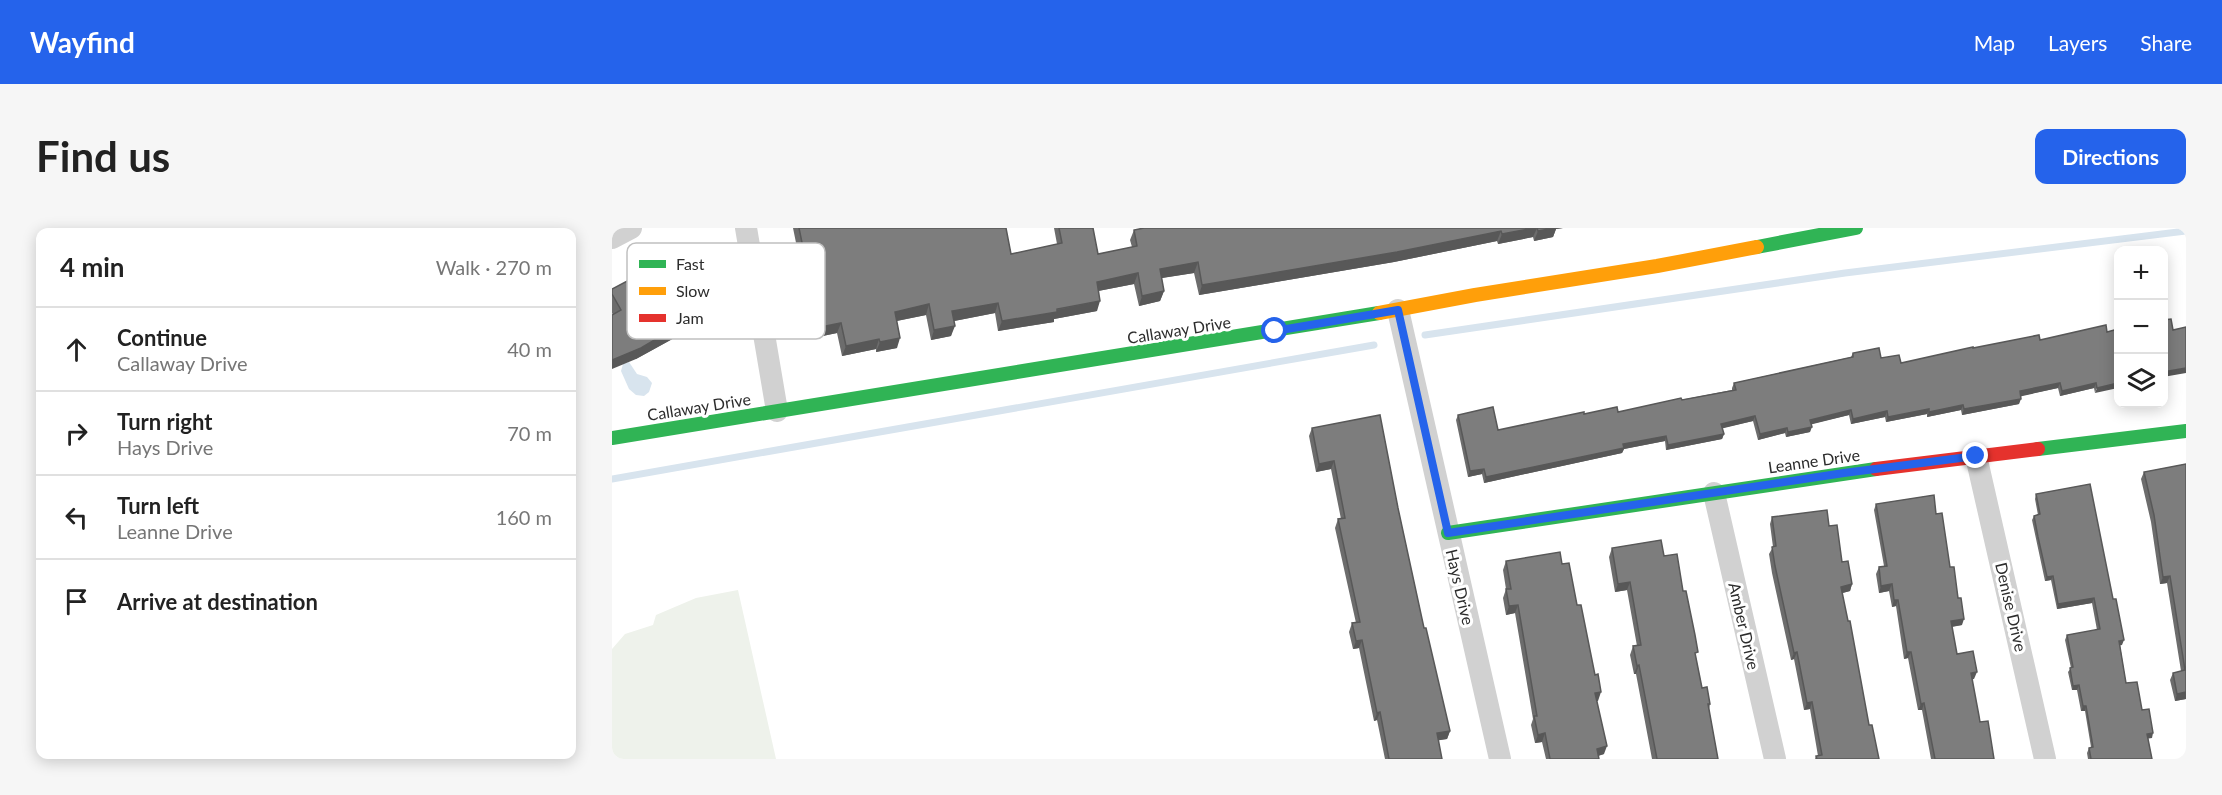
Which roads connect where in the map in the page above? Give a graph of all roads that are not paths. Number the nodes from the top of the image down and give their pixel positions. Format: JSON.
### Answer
{"nodes":[{"id":1,"x":631,"y":228,"type":"edge"},
{"id":2,"x":746,"y":228,"type":"edge"},
{"id":3,"x":1843,"y":229,"type":"edge"},
{"id":4,"x":612,"y":238,"type":"edge"},
{"id":5,"x":749,"y":243,"type":"edge"},
{"id":6,"x":1398,"y":310,"type":"junction"},
{"id":7,"x":765,"y":339,"type":"edge"},
{"id":8,"x":777,"y":411,"type":"junction"},
{"id":9,"x":2186,"y":431,"type":"edge"},
{"id":10,"x":612,"y":438,"type":"edge"},
{"id":11,"x":1976,"y":456,"type":"junction"},
{"id":12,"x":1714,"y":493,"type":"junction"},
{"id":13,"x":1448,"y":533,"type":"junction"},
{"id":14,"x":1500,"y":759,"type":"edge"},
{"id":15,"x":1775,"y":759,"type":"edge"},
{"id":16,"x":2045,"y":759,"type":"edge"}],
"edges":[{"from":1,"to":4,"type":"street"},
{"from":2,"to":5,"type":"street"},
{"from":3,"to":6,"type":"street","name":"Callaway Drive"},
{"from":6,"to":8,"type":"street","name":"Callaway Drive"},
{"from":6,"to":13,"type":"street","name":"Hays Drive"},
{"from":7,"to":8,"type":"street"},
{"from":8,"to":10,"type":"street","name":"Callaway Drive"},
{"from":9,"to":11,"type":"street","name":"Leanne Drive"},
{"from":11,"to":12,"type":"street","name":"Leanne Drive"},
{"from":11,"to":16,"type":"street","name":"Denise Drive"},
{"from":12,"to":13,"type":"street","name":"Leanne Drive"},
{"from":12,"to":15,"type":"street","name":"Amber Drive"},
{"from":13,"to":14,"type":"street","name":"Hays Drive"}]}
